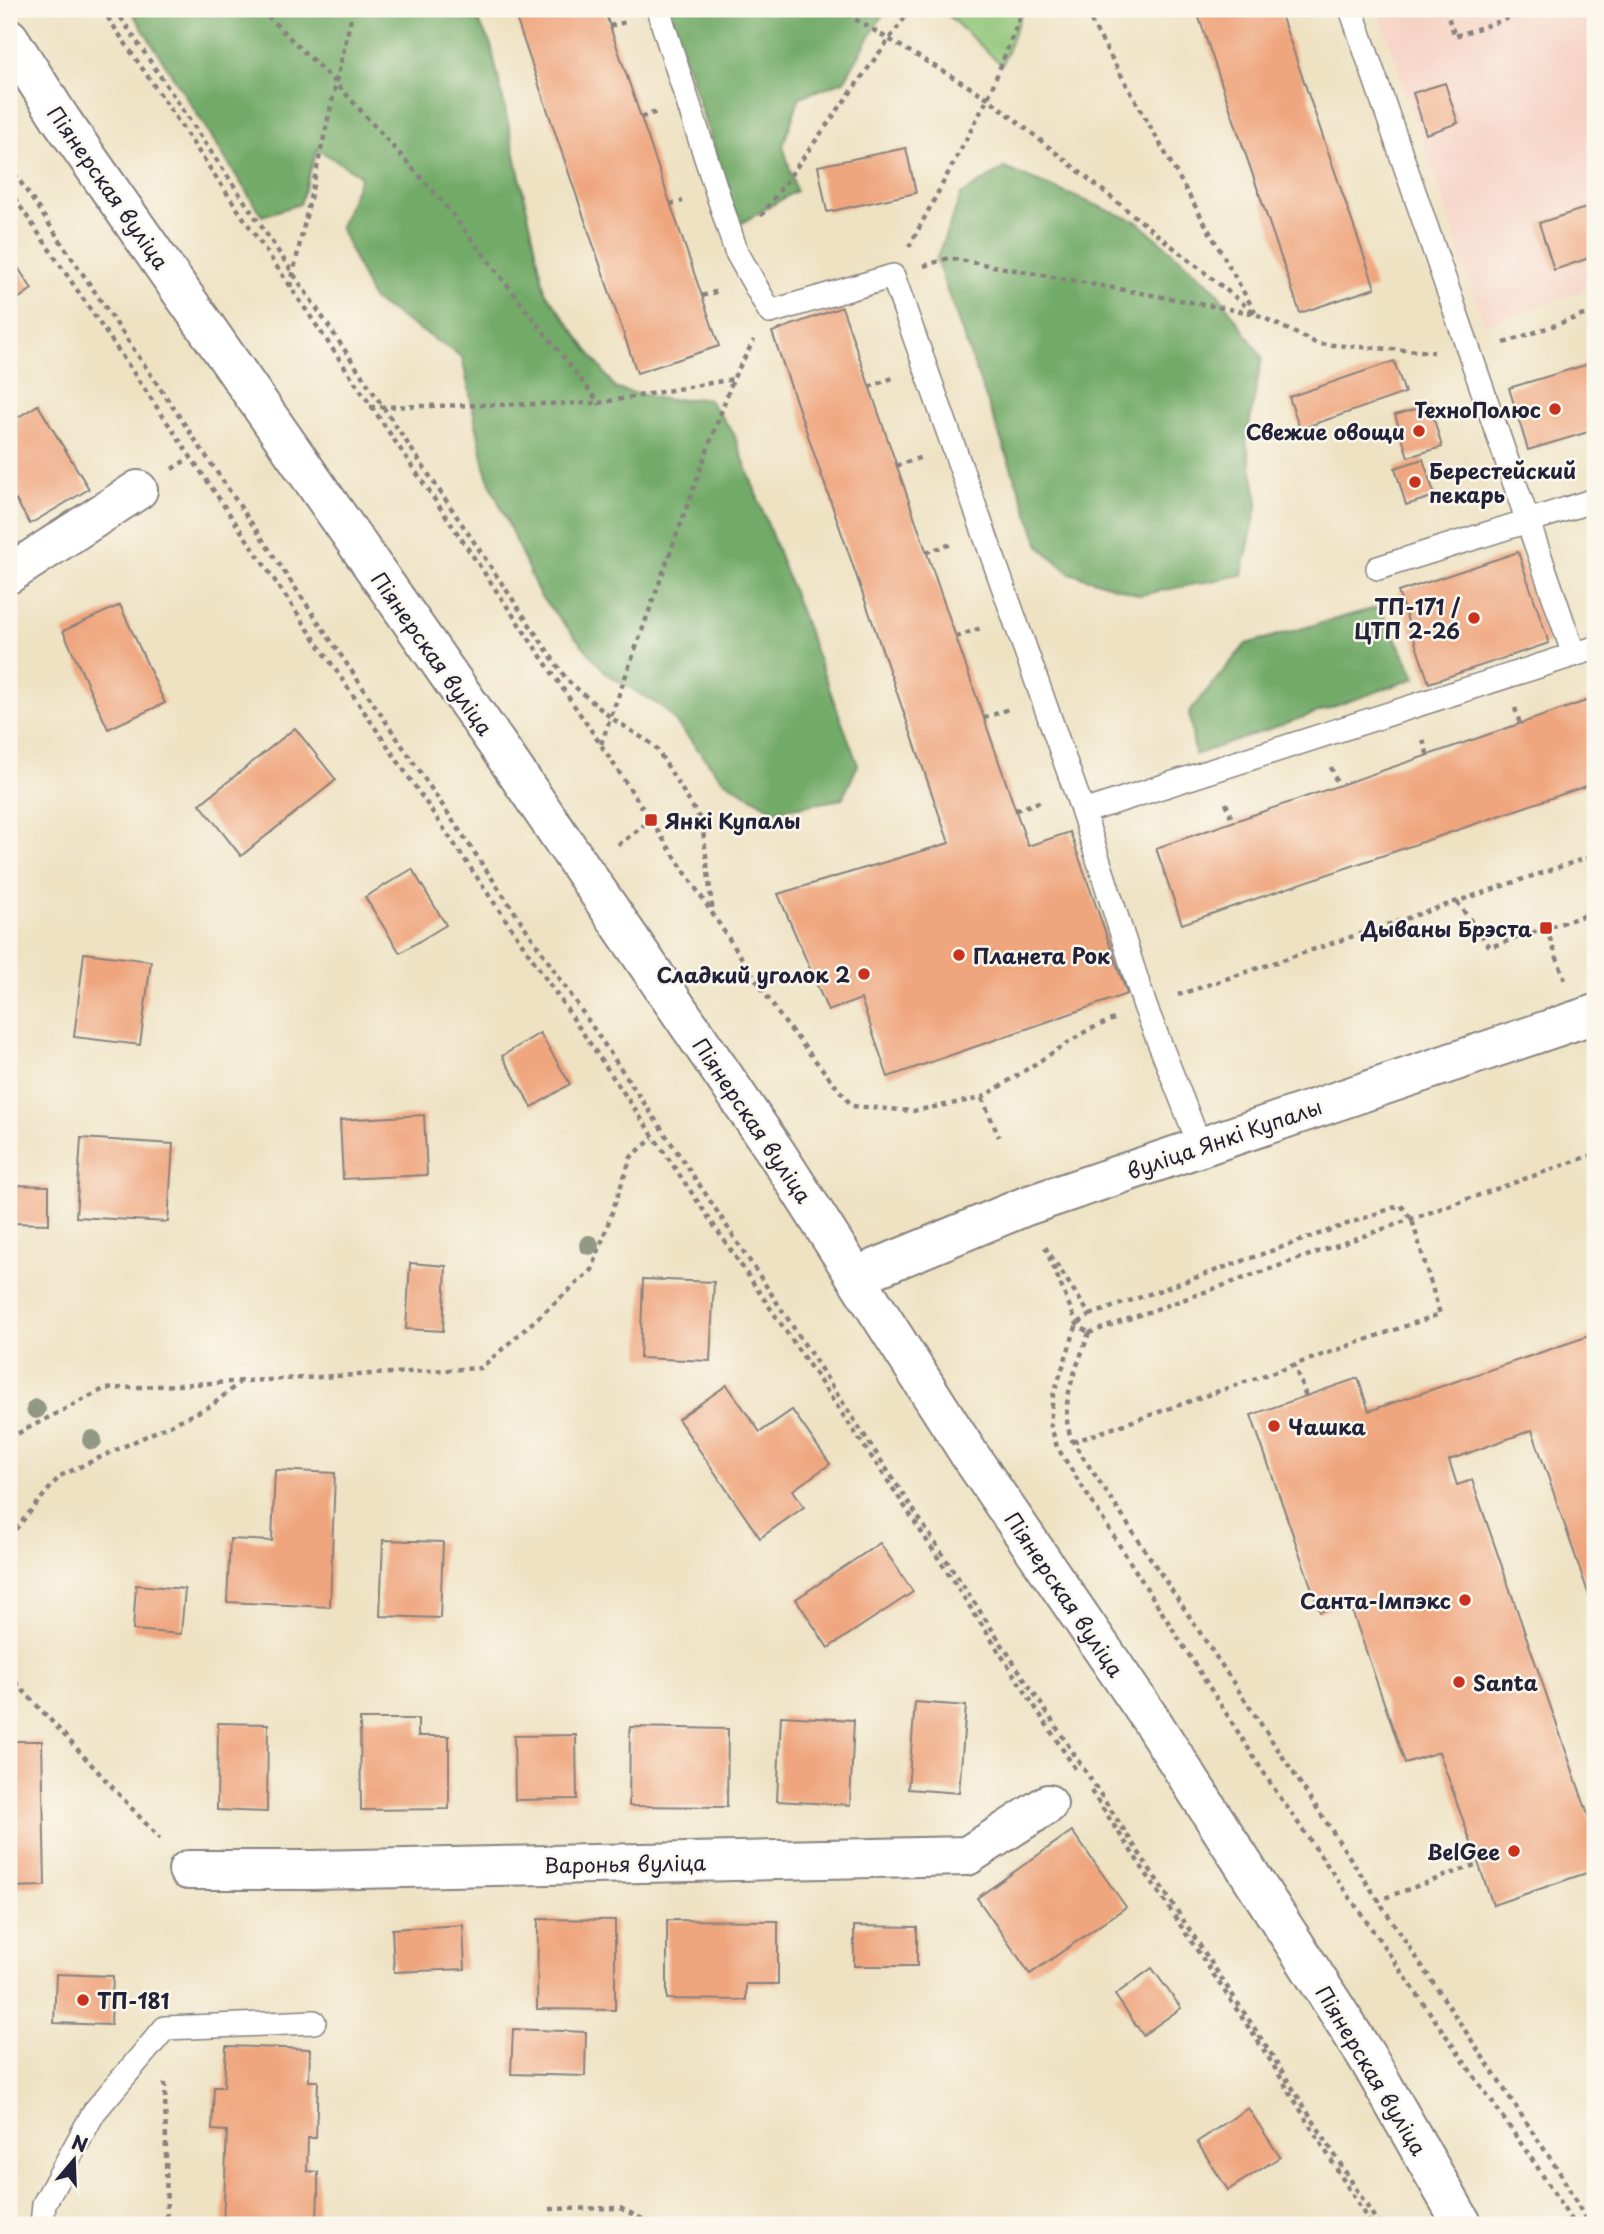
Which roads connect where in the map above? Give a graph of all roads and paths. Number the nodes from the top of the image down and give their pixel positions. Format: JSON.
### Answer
{"nodes":[{"id":1,"x":102,"y":9,"type":"edge"},
{"id":2,"x":115,"y":9,"type":"edge"},
{"id":3,"x":260,"y":9,"type":"edge"},
{"id":4,"x":353,"y":9,"type":"edge"},
{"id":5,"x":658,"y":9,"type":"edge"},
{"id":6,"x":838,"y":9,"type":"edge"},
{"id":7,"x":911,"y":9,"type":"edge"},
{"id":8,"x":1023,"y":9,"type":"edge"},
{"id":9,"x":1084,"y":9,"type":"edge"},
{"id":10,"x":1351,"y":9,"type":"edge"},
{"id":11,"x":1445,"y":9,"type":"edge"},
{"id":12,"x":1536,"y":9,"type":"edge"},
{"id":13,"x":9,"y":38,"type":"edge"},
{"id":14,"x":891,"y":40,"type":"junction"},
{"id":15,"x":336,"y":83,"type":"junction"},
{"id":16,"x":988,"y":98,"type":"junction"},
{"id":17,"x":9,"y":165,"type":"edge"},
{"id":18,"x":9,"y":190,"type":"edge"},
{"id":19,"x":736,"y":251,"type":"junction"},
{"id":20,"x":294,"y":276,"type":"junction"},
{"id":21,"x":894,"y":276,"type":"junction"},
{"id":22,"x":290,"y":288,"type":"junction"},
{"id":23,"x":1595,"y":311,"type":"edge"},
{"id":24,"x":770,"y":312,"type":"junction"},
{"id":25,"x":1256,"y":314,"type":"junction"},
{"id":26,"x":1470,"y":354,"type":"junction"},
{"id":27,"x":733,"y":379,"type":"junction"},
{"id":28,"x":598,"y":403,"type":"junction"},
{"id":29,"x":382,"y":406,"type":"junction"},
{"id":30,"x":370,"y":407,"type":"junction"},
{"id":31,"x":138,"y":490,"type":"dead end"},
{"id":32,"x":1595,"y":500,"type":"edge"},
{"id":33,"x":1528,"y":522,"type":"junction"},
{"id":34,"x":1378,"y":568,"type":"dead end"},
{"id":35,"x":9,"y":574,"type":"edge"},
{"id":36,"x":1584,"y":651,"type":"edge"},
{"id":37,"x":610,"y":717,"type":"junction"},
{"id":38,"x":601,"y":745,"type":"junction"},
{"id":39,"x":1083,"y":812,"type":"junction"},
{"id":40,"x":1595,"y":855,"type":"edge"},
{"id":41,"x":1457,"y":902,"type":"junction"},
{"id":42,"x":1595,"y":912,"type":"edge"},
{"id":43,"x":714,"y":915,"type":"junction"},
{"id":44,"x":1546,"y":928,"type":"junction"},
{"id":45,"x":1145,"y":1006,"type":"junction"},
{"id":46,"x":1587,"y":1017,"type":"edge"},
{"id":47,"x":982,"y":1098,"type":"junction"},
{"id":48,"x":999,"y":1137,"type":"dead end"},
{"id":49,"x":653,"y":1138,"type":"junction"},
{"id":50,"x":1200,"y":1146,"type":"junction"},
{"id":51,"x":1595,"y":1154,"type":"edge"},
{"id":52,"x":1412,"y":1220,"type":"junction"},
{"id":53,"x":858,"y":1276,"type":"junction"},
{"id":54,"x":1090,"y":1315,"type":"junction"},
{"id":55,"x":1077,"y":1324,"type":"junction"},
{"id":56,"x":1089,"y":1333,"type":"junction"},
{"id":57,"x":1293,"y":1363,"type":"junction"},
{"id":58,"x":239,"y":1382,"type":"junction"},
{"id":59,"x":1306,"y":1396,"type":"dead end"},
{"id":60,"x":9,"y":1438,"type":"edge"},
{"id":61,"x":1073,"y":1442,"type":"junction"},
{"id":62,"x":9,"y":1536,"type":"edge"},
{"id":63,"x":9,"y":1675,"type":"edge"},
{"id":64,"x":1048,"y":1804,"type":"dead end"},
{"id":65,"x":1478,"y":1864,"type":"dead end"},
{"id":66,"x":188,"y":1870,"type":"joint"},
{"id":67,"x":1376,"y":1901,"type":"junction"},
{"id":68,"x":314,"y":2022,"type":"dead end"},
{"id":69,"x":165,"y":2028,"type":"junction"},
{"id":70,"x":550,"y":2209,"type":"dead end"},
{"id":71,"x":42,"y":2225,"type":"edge"},
{"id":72,"x":167,"y":2225,"type":"edge"},
{"id":73,"x":655,"y":2225,"type":"edge"},
{"id":74,"x":1371,"y":2225,"type":"edge"},
{"id":75,"x":1379,"y":2225,"type":"edge"},
{"id":76,"x":1463,"y":2225,"type":"edge"},
{"id":77,"x":1574,"y":2225,"type":"edge"},
{"id":78,"x":1589,"y":2225,"type":"edge"}],
"edges":[{"from":1,"to":22,"type":"path"},
{"from":2,"to":20,"type":"path"},
{"from":3,"to":15,"type":"path"},
{"from":4,"to":15,"type":"path"},
{"from":5,"to":19,"type":"lane"},
{"from":6,"to":14,"type":"path"},
{"from":7,"to":14,"type":"path"},
{"from":8,"to":16,"type":"path"},
{"from":9,"to":25,"type":"path"},
{"from":10,"to":26,"type":"lane"},
{"from":11,"to":12,"type":"path"},
{"from":13,"to":53,"type":"main road","name":"Піянерская вуліца"},
{"from":14,"to":16,"type":"path"},
{"from":14,"to":19,"type":"path"},
{"from":15,"to":20,"type":"path"},
{"from":15,"to":28,"type":"path"},
{"from":16,"to":21,"type":"path"},
{"from":16,"to":25,"type":"path"},
{"from":17,"to":75,"type":"path"},
{"from":18,"to":49,"type":"path"},
{"from":19,"to":24,"type":"lane"},
{"from":20,"to":22,"type":"path"},
{"from":20,"to":29,"type":"path"},
{"from":21,"to":24,"type":"lane"},
{"from":21,"to":25,"type":"path"},
{"from":21,"to":39,"type":"lane"},
{"from":22,"to":30,"type":"path"},
{"from":23,"to":26,"type":"path"},
{"from":24,"to":27,"type":"path"},
{"from":25,"to":26,"type":"path"},
{"from":26,"to":33,"type":"lane"},
{"from":27,"to":28,"type":"path"},
{"from":27,"to":37,"type":"path"},
{"from":28,"to":29,"type":"path"},
{"from":29,"to":30,"type":"path"},
{"from":29,"to":37,"type":"path"},
{"from":30,"to":38,"type":"path"},
{"from":31,"to":35,"type":"main road"},
{"from":32,"to":33,"type":"lane"},
{"from":33,"to":34,"type":"lane"},
{"from":33,"to":36,"type":"lane"},
{"from":36,"to":39,"type":"lane"},
{"from":37,"to":38,"type":"path"},
{"from":37,"to":43,"type":"path"},
{"from":38,"to":43,"type":"path"},
{"from":39,"to":45,"type":"lane"},
{"from":40,"to":41,"type":"path"},
{"from":41,"to":44,"type":"path"},
{"from":41,"to":45,"type":"path"},
{"from":42,"to":44,"type":"path"},
{"from":43,"to":47,"type":"path"},
{"from":44,"to":46,"type":"path"},
{"from":45,"to":47,"type":"path"},
{"from":45,"to":50,"type":"lane"},
{"from":46,"to":50,"type":"main road","name":"вуліца Янкі Купалы"},
{"from":47,"to":48,"type":"path"},
{"from":49,"to":58,"type":"path"},
{"from":49,"to":74,"type":"path"},
{"from":50,"to":53,"type":"main road","name":"вуліца Янкі Купалы"},
{"from":51,"to":52,"type":"path"},
{"from":52,"to":54,"type":"path"},
{"from":52,"to":56,"type":"path"},
{"from":52,"to":57,"type":"path"},
{"from":53,"to":76,"type":"main road","name":"Піянерская вуліца"},
{"from":54,"to":55,"type":"path"},
{"from":54,"to":55,"type":"path"},
{"from":55,"to":56,"type":"path"},
{"from":55,"to":77,"type":"path"},
{"from":56,"to":61,"type":"path"},
{"from":57,"to":59,"type":"path"},
{"from":57,"to":61,"type":"path"},
{"from":58,"to":60,"type":"path"},
{"from":58,"to":62,"type":"path"},
{"from":61,"to":67,"type":"path"},
{"from":63,"to":66,"type":"path"},
{"from":64,"to":66,"type":"main road","name":"Варонья вуліца"},
{"from":65,"to":67,"type":"path"},
{"from":67,"to":78,"type":"path"},
{"from":68,"to":69,"type":"lane"},
{"from":69,"to":71,"type":"lane"},
{"from":69,"to":72,"type":"path"},
{"from":70,"to":73,"type":"path"}]}
